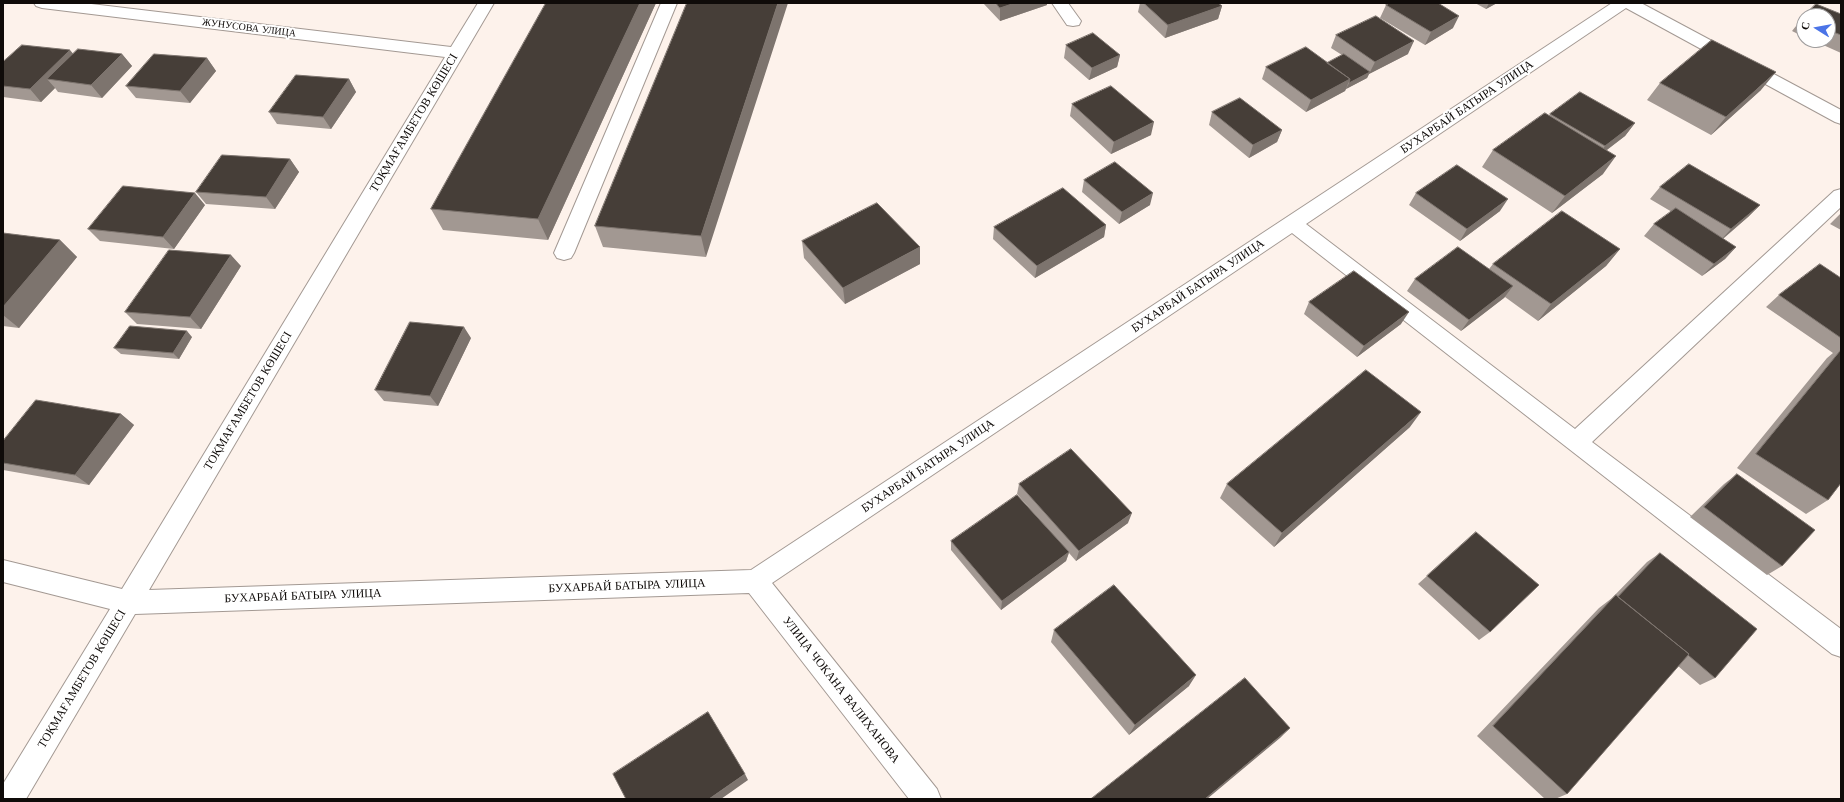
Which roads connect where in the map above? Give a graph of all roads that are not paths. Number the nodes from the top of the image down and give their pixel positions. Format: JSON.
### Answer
{"nodes":[{"id":1,"x":42,"y":3,"type":"edge"},
{"id":2,"x":486,"y":3,"type":"edge"},
{"id":3,"x":669,"y":3,"type":"edge"},
{"id":4,"x":1060,"y":3,"type":"edge"},
{"id":5,"x":1623,"y":3,"type":"edge"},
{"id":6,"x":1630,"y":3,"type":"edge"},
{"id":7,"x":1073,"y":21,"type":"dead end"},
{"id":8,"x":456,"y":53,"type":"junction"},
{"id":9,"x":1841,"y":118,"type":"edge"},
{"id":10,"x":1841,"y":196,"type":"edge"},
{"id":11,"x":1292,"y":223,"type":"junction"},
{"id":12,"x":564,"y":253,"type":"dead end"},
{"id":13,"x":1576,"y":443,"type":"junction"},
{"id":14,"x":3,"y":571,"type":"edge"},
{"id":15,"x":755,"y":581,"type":"junction"},
{"id":16,"x":128,"y":602,"type":"junction"},
{"id":17,"x":1841,"y":645,"type":"edge"},
{"id":18,"x":10,"y":799,"type":"edge"},
{"id":19,"x":927,"y":799,"type":"edge"}],
"edges":[{"from":1,"to":8,"type":"street","name":"ЖУНУСОВА УЛИЦА"},
{"from":2,"to":8,"type":"street","name":"ТОҚМАҒАМБЕТОВ КӨШЕСІ"},
{"from":3,"to":12,"type":"street"},
{"from":4,"to":7,"type":"street"},
{"from":5,"to":11,"type":"street","name":"БУХАРБАЙ БАТЫРА УЛИЦА"},
{"from":6,"to":9,"type":"street"},
{"from":8,"to":16,"type":"street","name":"ТОҚМАҒАМБЕТОВ КӨШЕСІ"},
{"from":10,"to":13,"type":"street"},
{"from":11,"to":13,"type":"street"},
{"from":11,"to":15,"type":"street","name":"БУХАРБАЙ БАТЫРА УЛИЦА"},
{"from":13,"to":17,"type":"street"},
{"from":14,"to":16,"type":"street","name":"БУХАРБАЙ БАТЫРА УЛИЦА"},
{"from":15,"to":16,"type":"street","name":"БУХАРБАЙ БАТЫРА УЛИЦА"},
{"from":15,"to":19,"type":"street","name":"УЛИЦА ЧОКАНА ВАЛИХАНОВА"},
{"from":16,"to":18,"type":"street","name":"ТОҚМАҒАМБЕТОВ КӨШЕСІ"}]}
